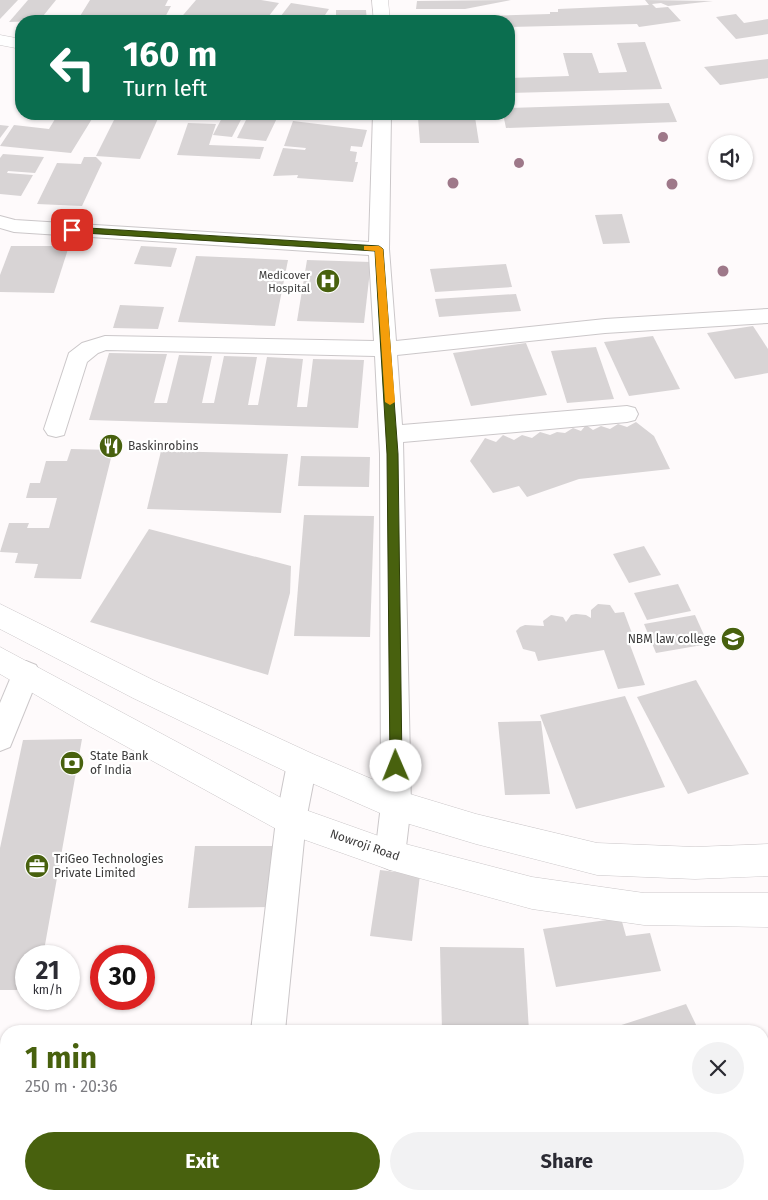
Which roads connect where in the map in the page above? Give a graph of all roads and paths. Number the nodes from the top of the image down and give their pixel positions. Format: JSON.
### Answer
{"nodes":[{"id":1,"x":381,"y":0,"type":"edge"},
{"id":2,"x":382,"y":15,"type":"edge"},
{"id":3,"x":0,"y":40,"type":"edge"},
{"id":4,"x":15,"y":43,"type":"edge"},
{"id":5,"x":382,"y":120,"type":"edge"},
{"id":6,"x":0,"y":222,"type":"edge"},
{"id":7,"x":379,"y":249,"type":"junction"},
{"id":8,"x":768,"y":316,"type":"edge"},
{"id":9,"x":386,"y":348,"type":"junction"},
{"id":10,"x":626,"y":414,"type":"dead end"},
{"id":11,"x":56,"y":428,"type":"dead end"},
{"id":12,"x":392,"y":434,"type":"junction"},
{"id":13,"x":0,"y":616,"type":"edge"},
{"id":14,"x":13,"y":666,"type":"edge"},
{"id":15,"x":0,"y":738,"type":"edge"},
{"id":16,"x":302,"y":764,"type":"junction"},
{"id":17,"x":396,"y":805,"type":"junction"},
{"id":18,"x":291,"y":820,"type":"junction"},
{"id":19,"x":390,"y":854,"type":"junction"},
{"id":20,"x":768,"y":860,"type":"edge"},
{"id":21,"x":768,"y":910,"type":"edge"},
{"id":22,"x":269,"y":1025,"type":"edge"}],
"edges":[{"from":1,"to":2,"type":"street"},
{"from":3,"to":4,"type":"street"},
{"from":5,"to":7,"type":"street"},
{"from":6,"to":7,"type":"street"},
{"from":7,"to":9,"type":"street"},
{"from":8,"to":9,"type":"street"},
{"from":9,"to":11,"type":"street"},
{"from":9,"to":12,"type":"street"},
{"from":10,"to":12,"type":"street"},
{"from":12,"to":17,"type":"street"},
{"from":13,"to":16,"type":"street"},
{"from":14,"to":15,"type":"street"},
{"from":14,"to":18,"type":"street","name":"Nowroji Road"},
{"from":16,"to":17,"type":"street"},
{"from":16,"to":18,"type":"street"},
{"from":17,"to":19,"type":"street"},
{"from":17,"to":20,"type":"street"},
{"from":18,"to":19,"type":"street","name":"Nowroji Road"},
{"from":18,"to":22,"type":"street"},
{"from":19,"to":21,"type":"street","name":"Nowroji Road"}]}
